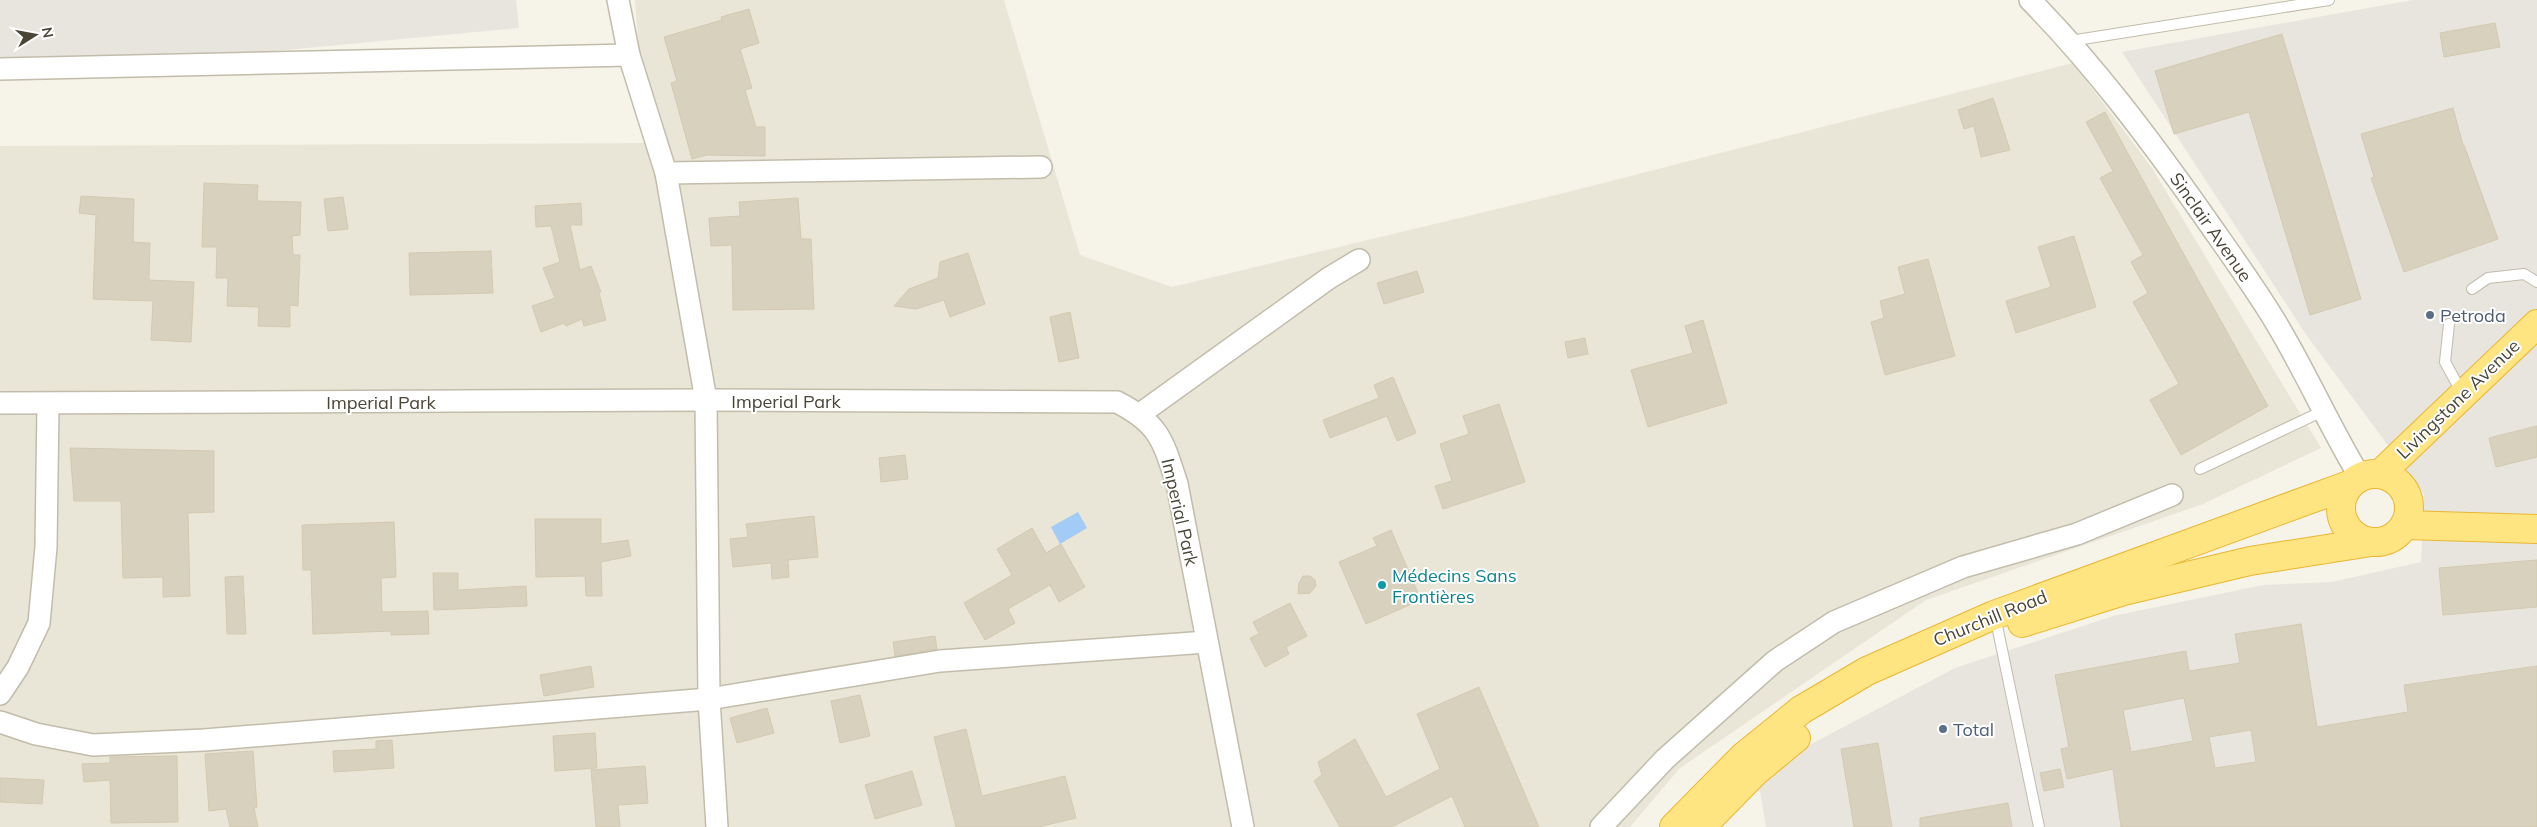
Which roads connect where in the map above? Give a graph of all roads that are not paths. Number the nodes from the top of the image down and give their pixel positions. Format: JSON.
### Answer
{"nodes":[{"id":1,"x":618,"y":0,"type":"edge"},
{"id":2,"x":2030,"y":0,"type":"edge"},
{"id":3,"x":2329,"y":0,"type":"edge"},
{"id":4,"x":2070,"y":41,"type":"junction"},
{"id":5,"x":629,"y":55,"type":"junction"},
{"id":6,"x":0,"y":69,"type":"edge"},
{"id":7,"x":1041,"y":166,"type":"dead end"},
{"id":8,"x":666,"y":173,"type":"junction"},
{"id":9,"x":1359,"y":260,"type":"dead end"},
{"id":10,"x":2537,"y":282,"type":"edge"},
{"id":11,"x":2472,"y":289,"type":"dead end"},
{"id":12,"x":2450,"y":324,"type":"dead end"},
{"id":13,"x":2537,"y":324,"type":"edge"},
{"id":14,"x":2462,"y":394,"type":"junction"},
{"id":15,"x":706,"y":400,"type":"junction"},
{"id":16,"x":0,"y":403,"type":"edge"},
{"id":17,"x":48,"y":405,"type":"junction"},
{"id":18,"x":2323,"y":411,"type":"junction"},
{"id":19,"x":1140,"y":414,"type":"junction"},
{"id":20,"x":2200,"y":469,"type":"dead end"},
{"id":21,"x":2363,"y":479,"type":"junction"},
{"id":22,"x":2172,"y":495,"type":"dead end"},
{"id":23,"x":2405,"y":525,"type":"junction"},
{"id":24,"x":2537,"y":530,"type":"edge"},
{"id":25,"x":2371,"y":542,"type":"junction"},
{"id":26,"x":1996,"y":622,"type":"junction"},
{"id":27,"x":1207,"y":642,"type":"junction"},
{"id":28,"x":0,"y":694,"type":"edge"},
{"id":29,"x":709,"y":699,"type":"junction"},
{"id":30,"x":0,"y":722,"type":"edge"},
{"id":31,"x":717,"y":827,"type":"edge"},
{"id":32,"x":1243,"y":827,"type":"edge"},
{"id":33,"x":1602,"y":827,"type":"edge"},
{"id":34,"x":1674,"y":827,"type":"edge"},
{"id":35,"x":1701,"y":827,"type":"edge"},
{"id":36,"x":2039,"y":827,"type":"edge"}],
"edges":[{"from":1,"to":5,"type":"street"},
{"from":2,"to":4,"type":"street","name":"Sinclair Avenue"},
{"from":3,"to":4,"type":"lane"},
{"from":4,"to":18,"type":"street","name":"Sinclair Avenue"},
{"from":5,"to":6,"type":"street"},
{"from":5,"to":8,"type":"street"},
{"from":7,"to":8,"type":"street"},
{"from":8,"to":15,"type":"street"},
{"from":9,"to":19,"type":"street"},
{"from":10,"to":11,"type":"lane"},
{"from":12,"to":14,"type":"lane"},
{"from":13,"to":14,"type":"highway","name":"Livingstone Avenue"},
{"from":14,"to":21,"type":"highway","name":"Livingstone Avenue"},
{"from":15,"to":17,"type":"street","name":"Imperial Park"},
{"from":15,"to":19,"type":"street","name":"Imperial Park"},
{"from":15,"to":29,"type":"street"},
{"from":16,"to":17,"type":"street","name":"Imperial Park"},
{"from":17,"to":28,"type":"street"},
{"from":18,"to":20,"type":"lane"},
{"from":18,"to":21,"type":"street","name":"Sinclair Avenue"},
{"from":19,"to":27,"type":"street","name":"Imperial Park"},
{"from":21,"to":23,"type":"highway"},
{"from":21,"to":25,"type":"highway"},
{"from":21,"to":26,"type":"highway","name":"Churchill Road"},
{"from":22,"to":33,"type":"street"},
{"from":23,"to":24,"type":"highway"},
{"from":23,"to":25,"type":"highway","name":"Churchill Road"},
{"from":25,"to":26,"type":"highway","name":"Churchill Road"},
{"from":26,"to":34,"type":"highway","name":"Churchill Road"},
{"from":26,"to":35,"type":"highway","name":"Churchill Road"},
{"from":26,"to":36,"type":"lane"},
{"from":27,"to":29,"type":"street"},
{"from":27,"to":32,"type":"street","name":"Imperial Park"},
{"from":29,"to":30,"type":"street"},
{"from":29,"to":31,"type":"street"}]}
